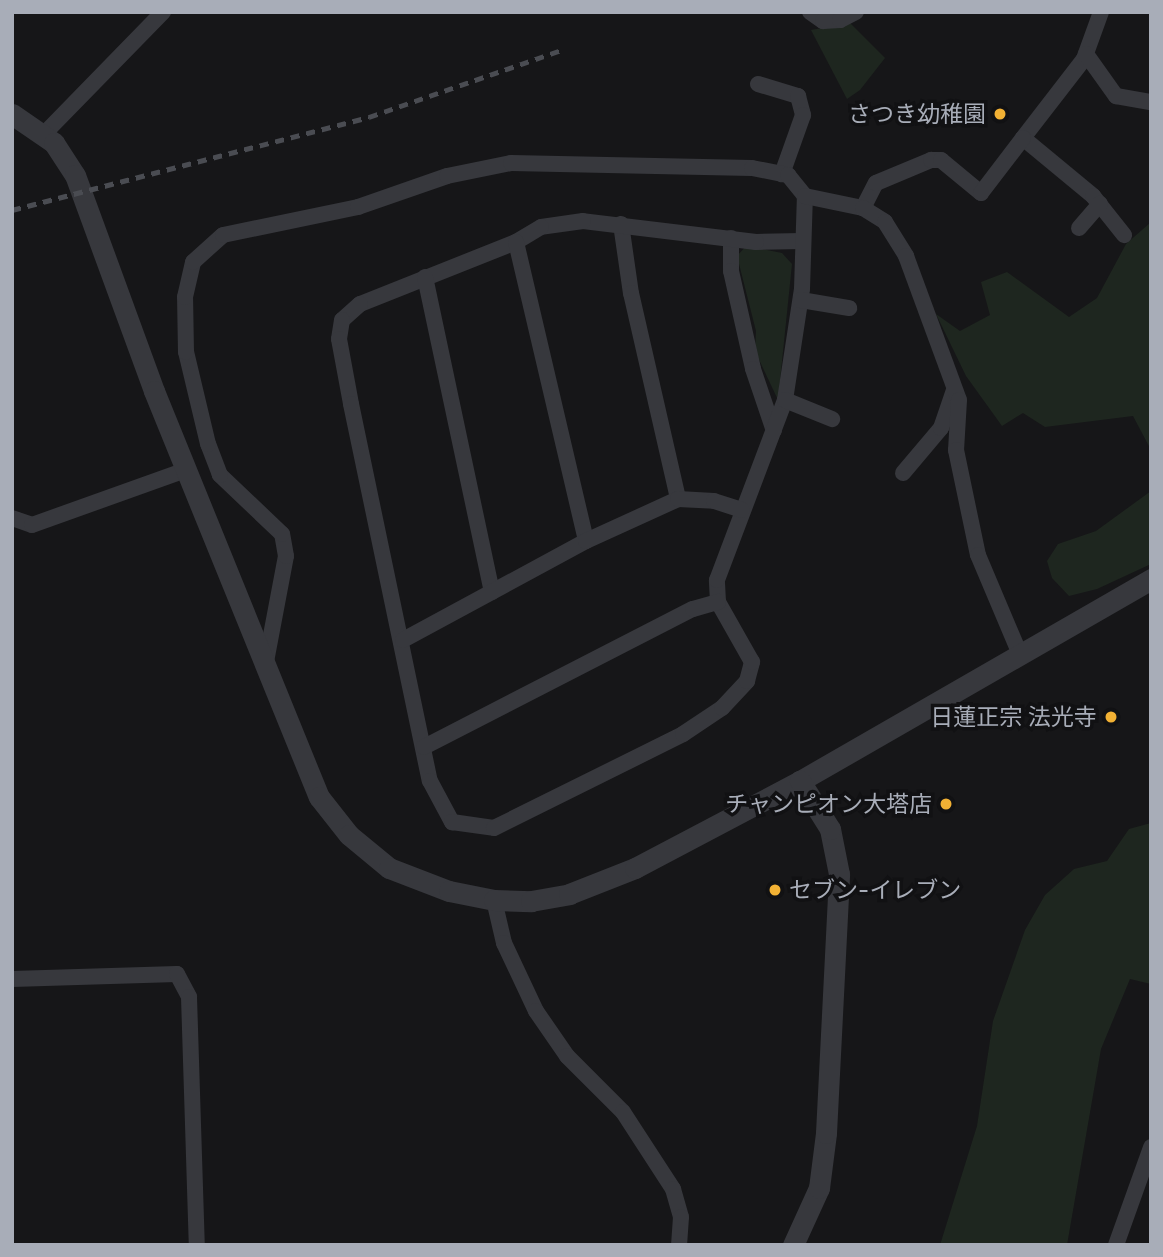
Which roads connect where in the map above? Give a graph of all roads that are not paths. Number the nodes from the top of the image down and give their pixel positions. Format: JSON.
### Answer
{"nodes":[{"id":1,"x":163,"y":12,"type":"edge"},
{"id":2,"x":810,"y":12,"type":"edge"},
{"id":3,"x":856,"y":12,"type":"edge"},
{"id":4,"x":1101,"y":12,"type":"edge"},
{"id":5,"x":1086,"y":54,"type":"junction"},
{"id":6,"x":758,"y":84,"type":"dead end"},
{"id":7,"x":1151,"y":102,"type":"edge"},
{"id":8,"x":12,"y":114,"type":"edge"},
{"id":9,"x":43,"y":135,"type":"junction"},
{"id":10,"x":1023,"y":138,"type":"junction"},
{"id":11,"x":782,"y":174,"type":"junction"},
{"id":12,"x":805,"y":196,"type":"junction"},
{"id":13,"x":1100,"y":204,"type":"junction"},
{"id":14,"x":863,"y":208,"type":"junction"},
{"id":15,"x":621,"y":224,"type":"junction"},
{"id":16,"x":1079,"y":228,"type":"dead end"},
{"id":17,"x":1124,"y":235,"type":"dead end"},
{"id":18,"x":730,"y":238,"type":"junction"},
{"id":19,"x":802,"y":241,"type":"junction"},
{"id":20,"x":516,"y":242,"type":"junction"},
{"id":21,"x":425,"y":277,"type":"junction"},
{"id":22,"x":801,"y":300,"type":"junction"},
{"id":23,"x":849,"y":308,"type":"dead end"},
{"id":24,"x":954,"y":387,"type":"junction"},
{"id":25,"x":785,"y":400,"type":"junction"},
{"id":26,"x":832,"y":419,"type":"dead end"},
{"id":27,"x":774,"y":431,"type":"junction"},
{"id":28,"x":186,"y":470,"type":"junction"},
{"id":29,"x":902,"y":473,"type":"dead end"},
{"id":30,"x":678,"y":499,"type":"junction"},
{"id":31,"x":742,"y":510,"type":"junction"},
{"id":32,"x":12,"y":518,"type":"edge"},
{"id":33,"x":586,"y":541,"type":"junction"},
{"id":34,"x":1151,"y":579,"type":"edge"},
{"id":35,"x":492,"y":592,"type":"junction"},
{"id":36,"x":718,"y":602,"type":"junction"},
{"id":37,"x":404,"y":640,"type":"junction"},
{"id":38,"x":1019,"y":652,"type":"junction"},
{"id":39,"x":265,"y":670,"type":"junction"},
{"id":40,"x":424,"y":747,"type":"junction"},
{"id":41,"x":800,"y":781,"type":"junction"},
{"id":42,"x":494,"y":900,"type":"junction"},
{"id":43,"x":12,"y":979,"type":"edge"},
{"id":44,"x":1151,"y":1147,"type":"edge"},
{"id":45,"x":197,"y":1245,"type":"edge"},
{"id":46,"x":679,"y":1245,"type":"edge"},
{"id":47,"x":793,"y":1245,"type":"edge"},
{"id":48,"x":1116,"y":1245,"type":"edge"}],
"edges":[{"from":1,"to":9,"type":"street"},
{"from":2,"to":3,"type":"street"},
{"from":4,"to":5,"type":"street"},
{"from":5,"to":7,"type":"street"},
{"from":5,"to":10,"type":"street"},
{"from":6,"to":11,"type":"street"},
{"from":8,"to":9,"type":"street"},
{"from":9,"to":28,"type":"street"},
{"from":10,"to":13,"type":"street"},
{"from":10,"to":14,"type":"street"},
{"from":11,"to":12,"type":"street"},
{"from":11,"to":39,"type":"street"},
{"from":12,"to":14,"type":"street"},
{"from":12,"to":19,"type":"street"},
{"from":13,"to":16,"type":"street"},
{"from":13,"to":17,"type":"street"},
{"from":14,"to":24,"type":"street"},
{"from":15,"to":18,"type":"street"},
{"from":15,"to":20,"type":"street"},
{"from":15,"to":30,"type":"street"},
{"from":18,"to":19,"type":"street"},
{"from":18,"to":27,"type":"street"},
{"from":19,"to":22,"type":"street"},
{"from":20,"to":21,"type":"street"},
{"from":20,"to":33,"type":"street"},
{"from":21,"to":35,"type":"street"},
{"from":21,"to":37,"type":"street"},
{"from":22,"to":23,"type":"street"},
{"from":22,"to":25,"type":"street"},
{"from":24,"to":29,"type":"street"},
{"from":24,"to":38,"type":"street"},
{"from":25,"to":26,"type":"street"},
{"from":25,"to":27,"type":"street"},
{"from":27,"to":31,"type":"street"},
{"from":28,"to":32,"type":"street"},
{"from":28,"to":39,"type":"street"},
{"from":30,"to":31,"type":"street"},
{"from":30,"to":33,"type":"street"},
{"from":31,"to":36,"type":"street"},
{"from":33,"to":35,"type":"street"},
{"from":34,"to":38,"type":"street"},
{"from":35,"to":37,"type":"street"},
{"from":36,"to":40,"type":"street"},
{"from":36,"to":40,"type":"street"},
{"from":37,"to":40,"type":"street"},
{"from":38,"to":41,"type":"street"},
{"from":39,"to":42,"type":"street"},
{"from":41,"to":42,"type":"street"},
{"from":41,"to":47,"type":"street"},
{"from":42,"to":46,"type":"street"},
{"from":43,"to":45,"type":"street"},
{"from":44,"to":48,"type":"street"}]}
